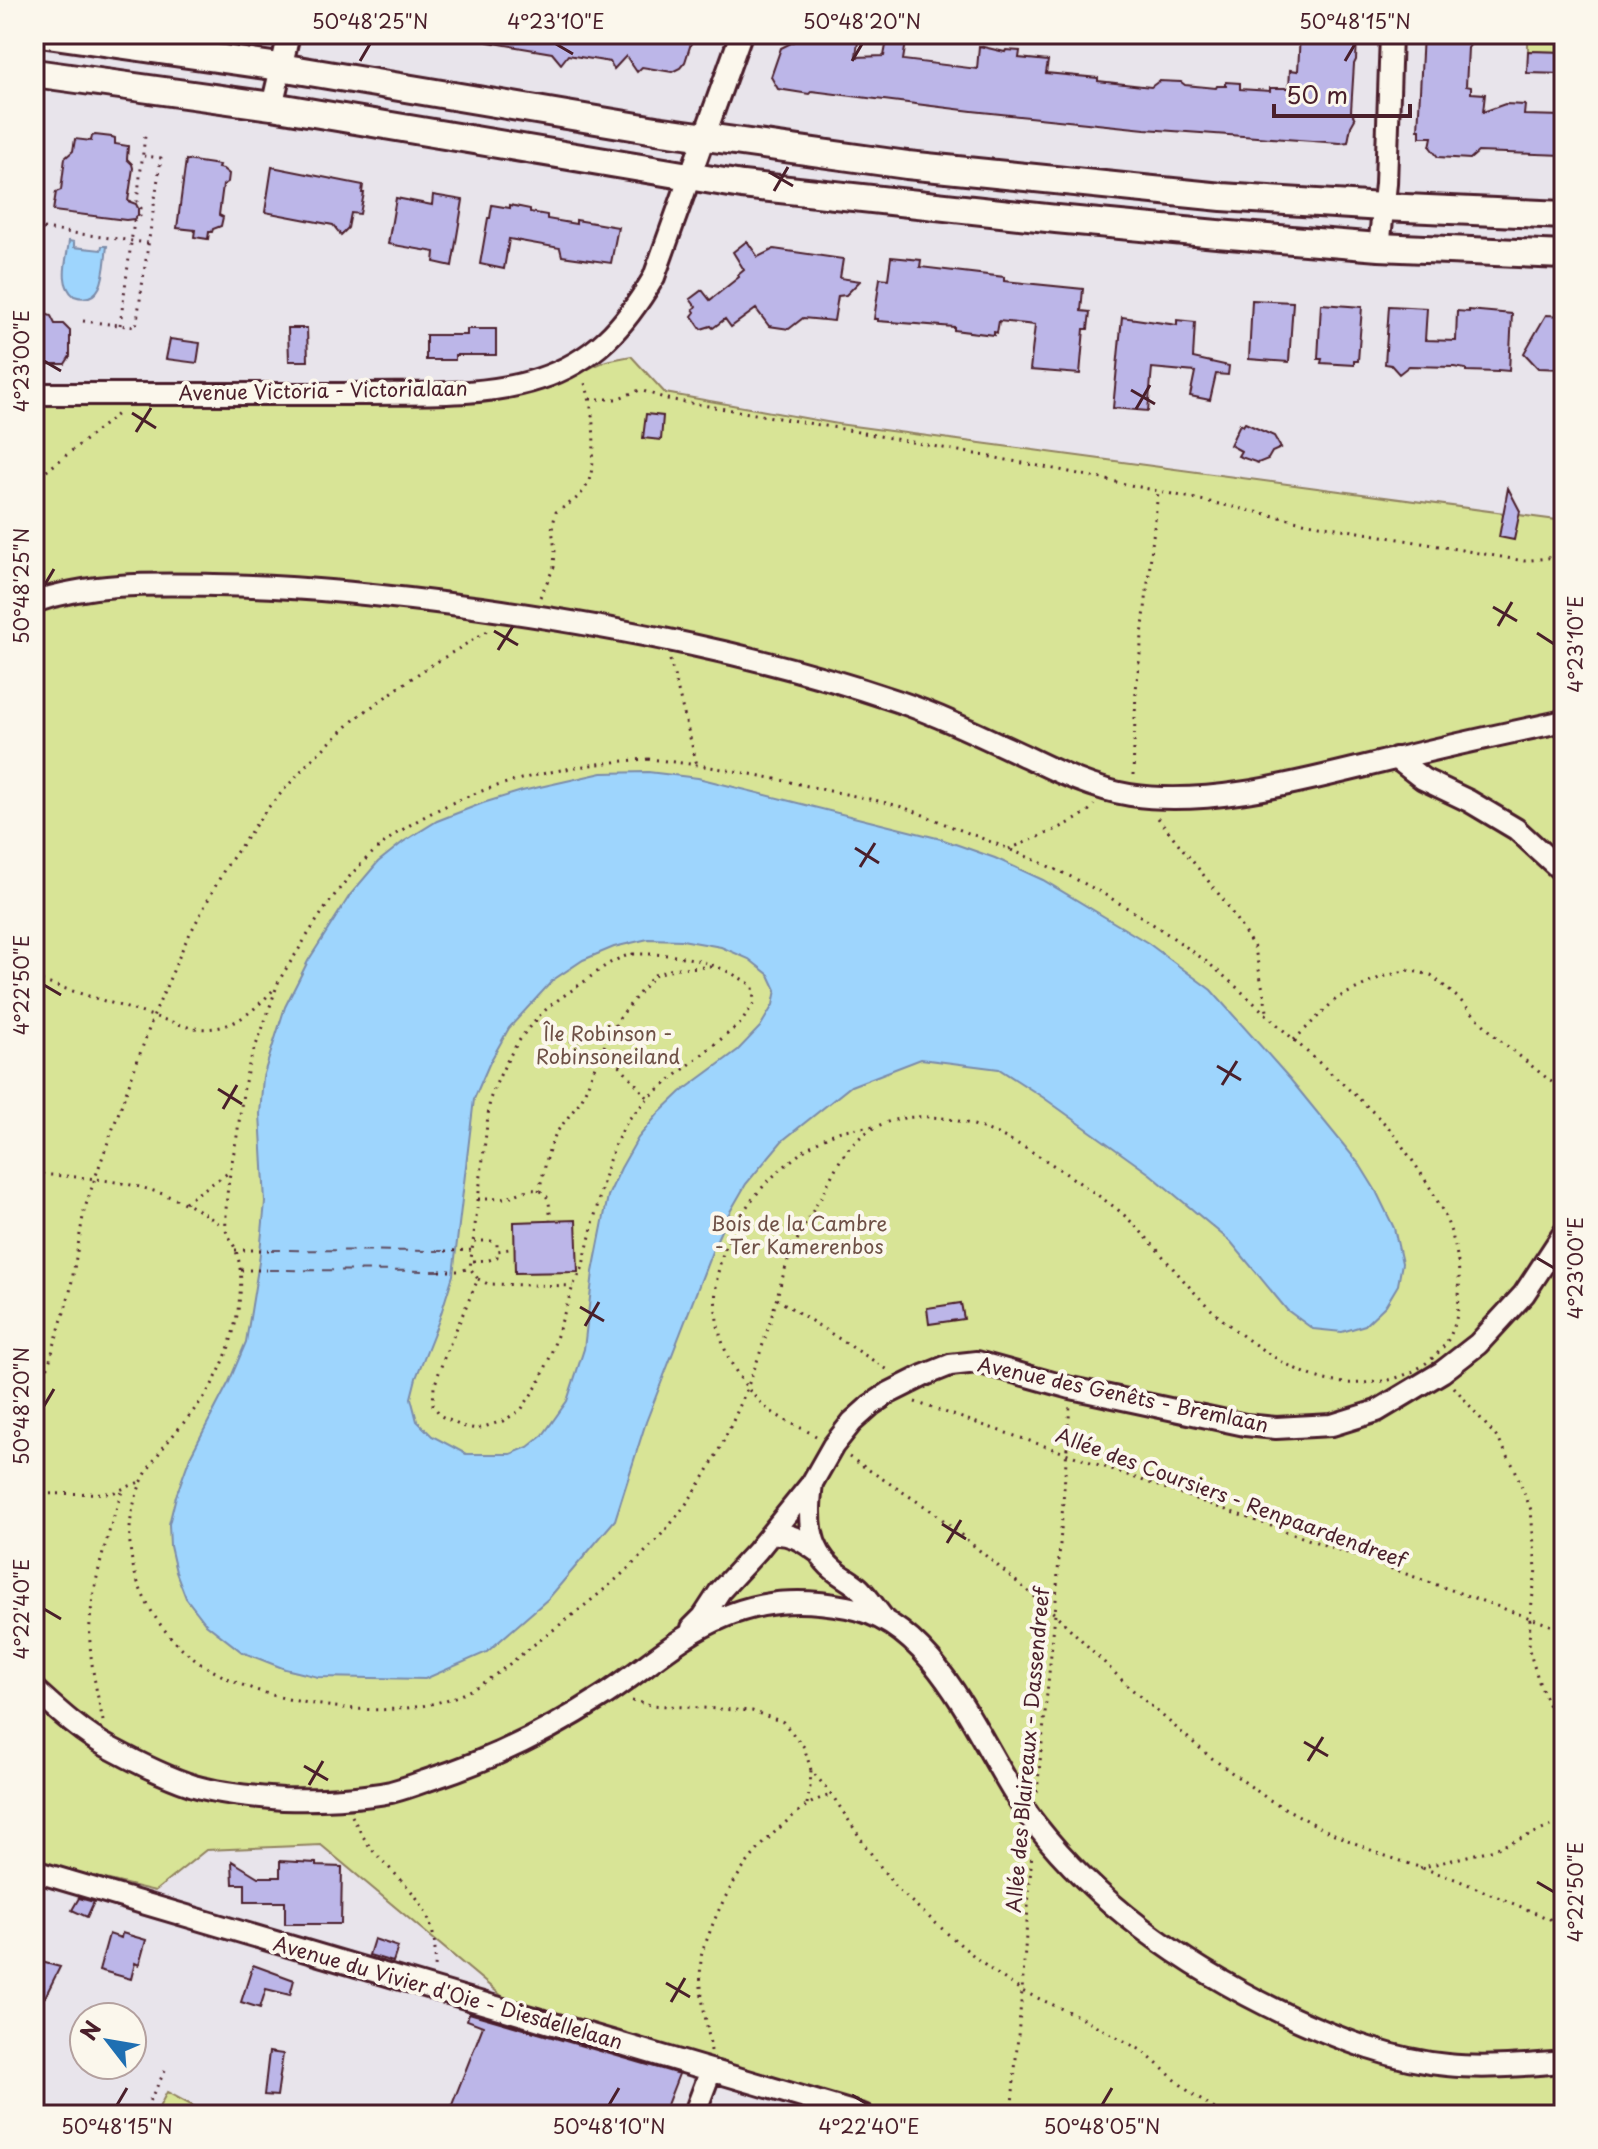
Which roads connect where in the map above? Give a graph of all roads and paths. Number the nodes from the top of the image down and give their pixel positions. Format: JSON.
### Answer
{"nodes":[{"id":1,"x":47,"y":34,"type":"edge"},
{"id":2,"x":289,"y":34,"type":"edge"},
{"id":3,"x":741,"y":34,"type":"edge"},
{"id":4,"x":1391,"y":34,"type":"edge"},
{"id":5,"x":280,"y":67,"type":"junction"},
{"id":6,"x":34,"y":73,"type":"edge"},
{"id":7,"x":272,"y":106,"type":"junction"},
{"id":8,"x":145,"y":136,"type":"dead end"},
{"id":9,"x":705,"y":137,"type":"junction"},
{"id":10,"x":144,"y":156,"type":"junction"},
{"id":11,"x":690,"y":177,"type":"junction"},
{"id":12,"x":1383,"y":207,"type":"junction"},
{"id":13,"x":1564,"y":215,"type":"edge"},
{"id":14,"x":43,"y":229,"type":"dead end"},
{"id":15,"x":131,"y":240,"type":"junction"},
{"id":16,"x":148,"y":243,"type":"junction"},
{"id":17,"x":1379,"y":247,"type":"junction"},
{"id":18,"x":1564,"y":255,"type":"edge"},
{"id":19,"x":83,"y":321,"type":"dead end"},
{"id":20,"x":120,"y":325,"type":"junction"},
{"id":21,"x":575,"y":362,"type":"junction"},
{"id":22,"x":143,"y":393,"type":"junction"},
{"id":23,"x":34,"y":394,"type":"edge"},
{"id":24,"x":590,"y":399,"type":"junction"},
{"id":25,"x":34,"y":481,"type":"edge"},
{"id":26,"x":1158,"y":492,"type":"junction"},
{"id":27,"x":1564,"y":556,"type":"edge"},
{"id":28,"x":34,"y":602,"type":"edge"},
{"id":29,"x":509,"y":612,"type":"junction"},
{"id":30,"x":538,"y":616,"type":"junction"},
{"id":31,"x":664,"y":639,"type":"junction"},
{"id":32,"x":1564,"y":721,"type":"edge"},
{"id":33,"x":1396,"y":758,"type":"junction"},
{"id":34,"x":697,"y":765,"type":"junction"},
{"id":35,"x":1104,"y":790,"type":"junction"},
{"id":36,"x":1132,"y":795,"type":"junction"},
{"id":37,"x":1157,"y":798,"type":"junction"},
{"id":38,"x":1009,"y":849,"type":"junction"},
{"id":39,"x":1564,"y":873,"type":"edge"},
{"id":40,"x":719,"y":966,"type":"junction"},
{"id":41,"x":34,"y":979,"type":"edge"},
{"id":42,"x":278,"y":985,"type":"junction"},
{"id":43,"x":154,"y":1015,"type":"junction"},
{"id":44,"x":1268,"y":1016,"type":"junction"},
{"id":45,"x":535,"y":1021,"type":"junction"},
{"id":46,"x":1294,"y":1040,"type":"junction"},
{"id":47,"x":599,"y":1056,"type":"junction"},
{"id":48,"x":1564,"y":1092,"type":"edge"},
{"id":49,"x":648,"y":1098,"type":"junction"},
{"id":50,"x":878,"y":1126,"type":"junction"},
{"id":51,"x":231,"y":1171,"type":"junction"},
{"id":52,"x":34,"y":1174,"type":"edge"},
{"id":53,"x":95,"y":1178,"type":"junction"},
{"id":54,"x":539,"y":1191,"type":"junction"},
{"id":55,"x":478,"y":1199,"type":"junction"},
{"id":56,"x":185,"y":1202,"type":"junction"},
{"id":57,"x":550,"y":1221,"type":"dead end"},
{"id":58,"x":224,"y":1228,"type":"junction"},
{"id":59,"x":1564,"y":1233,"type":"edge"},
{"id":60,"x":474,"y":1241,"type":"junction"},
{"id":61,"x":515,"y":1248,"type":"dead end"},
{"id":62,"x":235,"y":1250,"type":"junction"},
{"id":63,"x":271,"y":1250,"type":"dead end"},
{"id":64,"x":473,"y":1250,"type":"junction"},
{"id":65,"x":445,"y":1251,"type":"dead end"},
{"id":66,"x":497,"y":1251,"type":"junction"},
{"id":67,"x":472,"y":1261,"type":"junction"},
{"id":68,"x":470,"y":1268,"type":"junction"},
{"id":69,"x":241,"y":1270,"type":"junction"},
{"id":70,"x":269,"y":1270,"type":"dead end"},
{"id":71,"x":440,"y":1271,"type":"dead end"},
{"id":72,"x":478,"y":1279,"type":"junction"},
{"id":73,"x":573,"y":1286,"type":"junction"},
{"id":74,"x":777,"y":1298,"type":"junction"},
{"id":75,"x":1437,"y":1366,"type":"junction"},
{"id":76,"x":747,"y":1387,"type":"junction"},
{"id":77,"x":1071,"y":1388,"type":"junction"},
{"id":78,"x":898,"y":1389,"type":"junction"},
{"id":79,"x":34,"y":1414,"type":"edge"},
{"id":80,"x":833,"y":1446,"type":"junction"},
{"id":81,"x":1068,"y":1454,"type":"junction"},
{"id":82,"x":142,"y":1481,"type":"junction"},
{"id":83,"x":812,"y":1483,"type":"junction"},
{"id":84,"x":123,"y":1488,"type":"junction"},
{"id":85,"x":34,"y":1494,"type":"edge"},
{"id":86,"x":771,"y":1534,"type":"junction"},
{"id":87,"x":818,"y":1552,"type":"junction"},
{"id":88,"x":1055,"y":1614,"type":"junction"},
{"id":89,"x":1530,"y":1618,"type":"junction"},
{"id":90,"x":884,"y":1619,"type":"junction"},
{"id":91,"x":1564,"y":1630,"type":"edge"},
{"id":92,"x":680,"y":1640,"type":"junction"},
{"id":93,"x":34,"y":1689,"type":"edge"},
{"id":94,"x":605,"y":1695,"type":"junction"},
{"id":95,"x":1564,"y":1743,"type":"edge"},
{"id":96,"x":108,"y":1748,"type":"junction"},
{"id":97,"x":811,"y":1770,"type":"junction"},
{"id":98,"x":832,"y":1795,"type":"junction"},
{"id":99,"x":343,"y":1799,"type":"junction"},
{"id":100,"x":807,"y":1804,"type":"junction"},
{"id":101,"x":1564,"y":1821,"type":"edge"},
{"id":102,"x":1034,"y":1823,"type":"junction"},
{"id":103,"x":1420,"y":1868,"type":"junction"},
{"id":104,"x":34,"y":1871,"type":"edge"},
{"id":105,"x":1564,"y":1925,"type":"edge"},
{"id":106,"x":431,"y":1988,"type":"junction"},
{"id":107,"x":1022,"y":1991,"type":"junction"},
{"id":108,"x":1564,"y":2062,"type":"edge"},
{"id":109,"x":711,"y":2070,"type":"junction"},
{"id":110,"x":165,"y":2071,"type":"dead end"},
{"id":111,"x":142,"y":2115,"type":"edge"},
{"id":112,"x":694,"y":2115,"type":"edge"},
{"id":113,"x":863,"y":2115,"type":"edge"},
{"id":114,"x":1011,"y":2115,"type":"edge"},
{"id":115,"x":1224,"y":2115,"type":"edge"}],
"edges":[{"from":1,"to":5,"type":"main road"},
{"from":2,"to":5,"type":"street"},
{"from":3,"to":9,"type":"street","name":"Avenue Victoria - Victorialaan"},
{"from":4,"to":12,"type":"street"},
{"from":5,"to":7,"type":"street"},
{"from":5,"to":9,"type":"main road"},
{"from":6,"to":7,"type":"main road"},
{"from":7,"to":11,"type":"main road"},
{"from":8,"to":10,"type":"path"},
{"from":9,"to":11,"type":"street","name":"Avenue Victoria - Victorialaan"},
{"from":9,"to":12,"type":"main road"},
{"from":10,"to":15,"type":"path"},
{"from":10,"to":16,"type":"path"},
{"from":11,"to":17,"type":"main road"},
{"from":11,"to":21,"type":"street","name":"Avenue Victoria - Victorialaan"},
{"from":12,"to":13,"type":"main road"},
{"from":12,"to":17,"type":"street"},
{"from":14,"to":15,"type":"path"},
{"from":15,"to":16,"type":"path"},
{"from":15,"to":20,"type":"path"},
{"from":16,"to":20,"type":"path"},
{"from":17,"to":18,"type":"main road"},
{"from":19,"to":20,"type":"path"},
{"from":21,"to":22,"type":"street","name":"Avenue Victoria - Victorialaan"},
{"from":21,"to":24,"type":"path"},
{"from":22,"to":23,"type":"street","name":"Avenue Victoria - Victorialaan"},
{"from":22,"to":25,"type":"path"},
{"from":24,"to":26,"type":"path"},
{"from":24,"to":30,"type":"path"},
{"from":26,"to":27,"type":"path"},
{"from":26,"to":36,"type":"path"},
{"from":28,"to":29,"type":"street"},
{"from":29,"to":30,"type":"street"},
{"from":29,"to":43,"type":"path"},
{"from":30,"to":31,"type":"street"},
{"from":31,"to":34,"type":"path"},
{"from":31,"to":35,"type":"street"},
{"from":32,"to":33,"type":"street"},
{"from":33,"to":37,"type":"street"},
{"from":33,"to":39,"type":"street"},
{"from":34,"to":38,"type":"path"},
{"from":34,"to":42,"type":"path"},
{"from":35,"to":36,"type":"street"},
{"from":35,"to":38,"type":"path"},
{"from":36,"to":37,"type":"street"},
{"from":37,"to":44,"type":"path"},
{"from":38,"to":44,"type":"path"},
{"from":40,"to":45,"type":"path"},
{"from":40,"to":47,"type":"path"},
{"from":40,"to":49,"type":"path"},
{"from":41,"to":43,"type":"path"},
{"from":42,"to":43,"type":"path"},
{"from":42,"to":51,"type":"path"},
{"from":43,"to":53,"type":"path"},
{"from":44,"to":46,"type":"path"},
{"from":45,"to":47,"type":"path"},
{"from":45,"to":55,"type":"path"},
{"from":46,"to":48,"type":"path"},
{"from":46,"to":75,"type":"path"},
{"from":47,"to":49,"type":"path"},
{"from":47,"to":54,"type":"path"},
{"from":49,"to":73,"type":"path"},
{"from":50,"to":74,"type":"path"},
{"from":50,"to":75,"type":"path"},
{"from":50,"to":76,"type":"path"},
{"from":51,"to":56,"type":"path"},
{"from":51,"to":58,"type":"path"},
{"from":52,"to":53,"type":"path"},
{"from":53,"to":56,"type":"path"},
{"from":53,"to":79,"type":"path"},
{"from":54,"to":55,"type":"path"},
{"from":54,"to":57,"type":"path"},
{"from":55,"to":60,"type":"path"},
{"from":56,"to":58,"type":"path"},
{"from":58,"to":62,"type":"path"},
{"from":59,"to":75,"type":"street","name":"Avenue des Genêts - Bremlaan"},
{"from":60,"to":64,"type":"path"},
{"from":60,"to":66,"type":"path"},
{"from":61,"to":66,"type":"path"},
{"from":62,"to":63,"type":"path"},
{"from":62,"to":69,"type":"path"},
{"from":64,"to":65,"type":"path"},
{"from":64,"to":67,"type":"path"},
{"from":66,"to":67,"type":"path"},
{"from":67,"to":68,"type":"path"},
{"from":68,"to":71,"type":"path"},
{"from":68,"to":72,"type":"path"},
{"from":69,"to":70,"type":"path"},
{"from":69,"to":82,"type":"path"},
{"from":72,"to":73,"type":"path"},
{"from":72,"to":73,"type":"path"},
{"from":74,"to":76,"type":"path"},
{"from":74,"to":78,"type":"path","name":"Allée des Coursiers - Renpaardendreef"},
{"from":75,"to":77,"type":"street","name":"Avenue des Genêts - Bremlaan"},
{"from":75,"to":89,"type":"path"},
{"from":76,"to":80,"type":"path"},
{"from":76,"to":82,"type":"path"},
{"from":77,"to":78,"type":"street","name":"Avenue des Genêts - Bremlaan"},
{"from":77,"to":81,"type":"path","name":"Allée des Blaireaux - Dassendreef"},
{"from":78,"to":80,"type":"street","name":"Avenue des Genêts - Bremlaan"},
{"from":78,"to":81,"type":"path","name":"Allée des Coursiers - Renpaardendreef"},
{"from":80,"to":83,"type":"street","name":"Avenue des Genêts - Bremlaan"},
{"from":80,"to":88,"type":"path"},
{"from":81,"to":88,"type":"path","name":"Allée des Blaireaux - Dassendreef"},
{"from":81,"to":89,"type":"path","name":"Allée des Coursiers - Renpaardendreef"},
{"from":82,"to":84,"type":"path"},
{"from":83,"to":86,"type":"street","name":"Avenue des Genêts - Bremlaan"},
{"from":83,"to":87,"type":"street"},
{"from":84,"to":85,"type":"path"},
{"from":84,"to":96,"type":"path"},
{"from":86,"to":87,"type":"street"},
{"from":86,"to":92,"type":"street","name":"Avenue des Genêts - Bremlaan"},
{"from":87,"to":90,"type":"street"},
{"from":88,"to":102,"type":"path","name":"Allée des Blaireaux - Dassendreef"},
{"from":88,"to":103,"type":"path"},
{"from":89,"to":91,"type":"path","name":"Allée des Coursiers - Renpaardendreef"},
{"from":89,"to":95,"type":"path"},
{"from":90,"to":92,"type":"street"},
{"from":90,"to":102,"type":"street"},
{"from":92,"to":94,"type":"street"},
{"from":93,"to":96,"type":"street"},
{"from":94,"to":97,"type":"path"},
{"from":94,"to":99,"type":"street"},
{"from":96,"to":99,"type":"street"},
{"from":97,"to":98,"type":"path"},
{"from":97,"to":100,"type":"path"},
{"from":98,"to":100,"type":"path"},
{"from":98,"to":107,"type":"path"},
{"from":99,"to":106,"type":"path"},
{"from":100,"to":109,"type":"path"},
{"from":101,"to":103,"type":"path"},
{"from":102,"to":107,"type":"path","name":"Allée des Blaireaux - Dassendreef"},
{"from":102,"to":108,"type":"street"},
{"from":103,"to":105,"type":"path"},
{"from":104,"to":106,"type":"street","name":"Avenue du Vivier d'Oie - Diesdellelaan"},
{"from":106,"to":109,"type":"street","name":"Avenue du Vivier d'Oie - Diesdellelaan"},
{"from":107,"to":114,"type":"path","name":"Allée des Blaireaux - Dassendreef"},
{"from":107,"to":115,"type":"path"},
{"from":109,"to":112,"type":"street"},
{"from":109,"to":113,"type":"street","name":"Avenue du Vivier d'Oie - Diesdellelaan"},
{"from":110,"to":111,"type":"path"}]}
